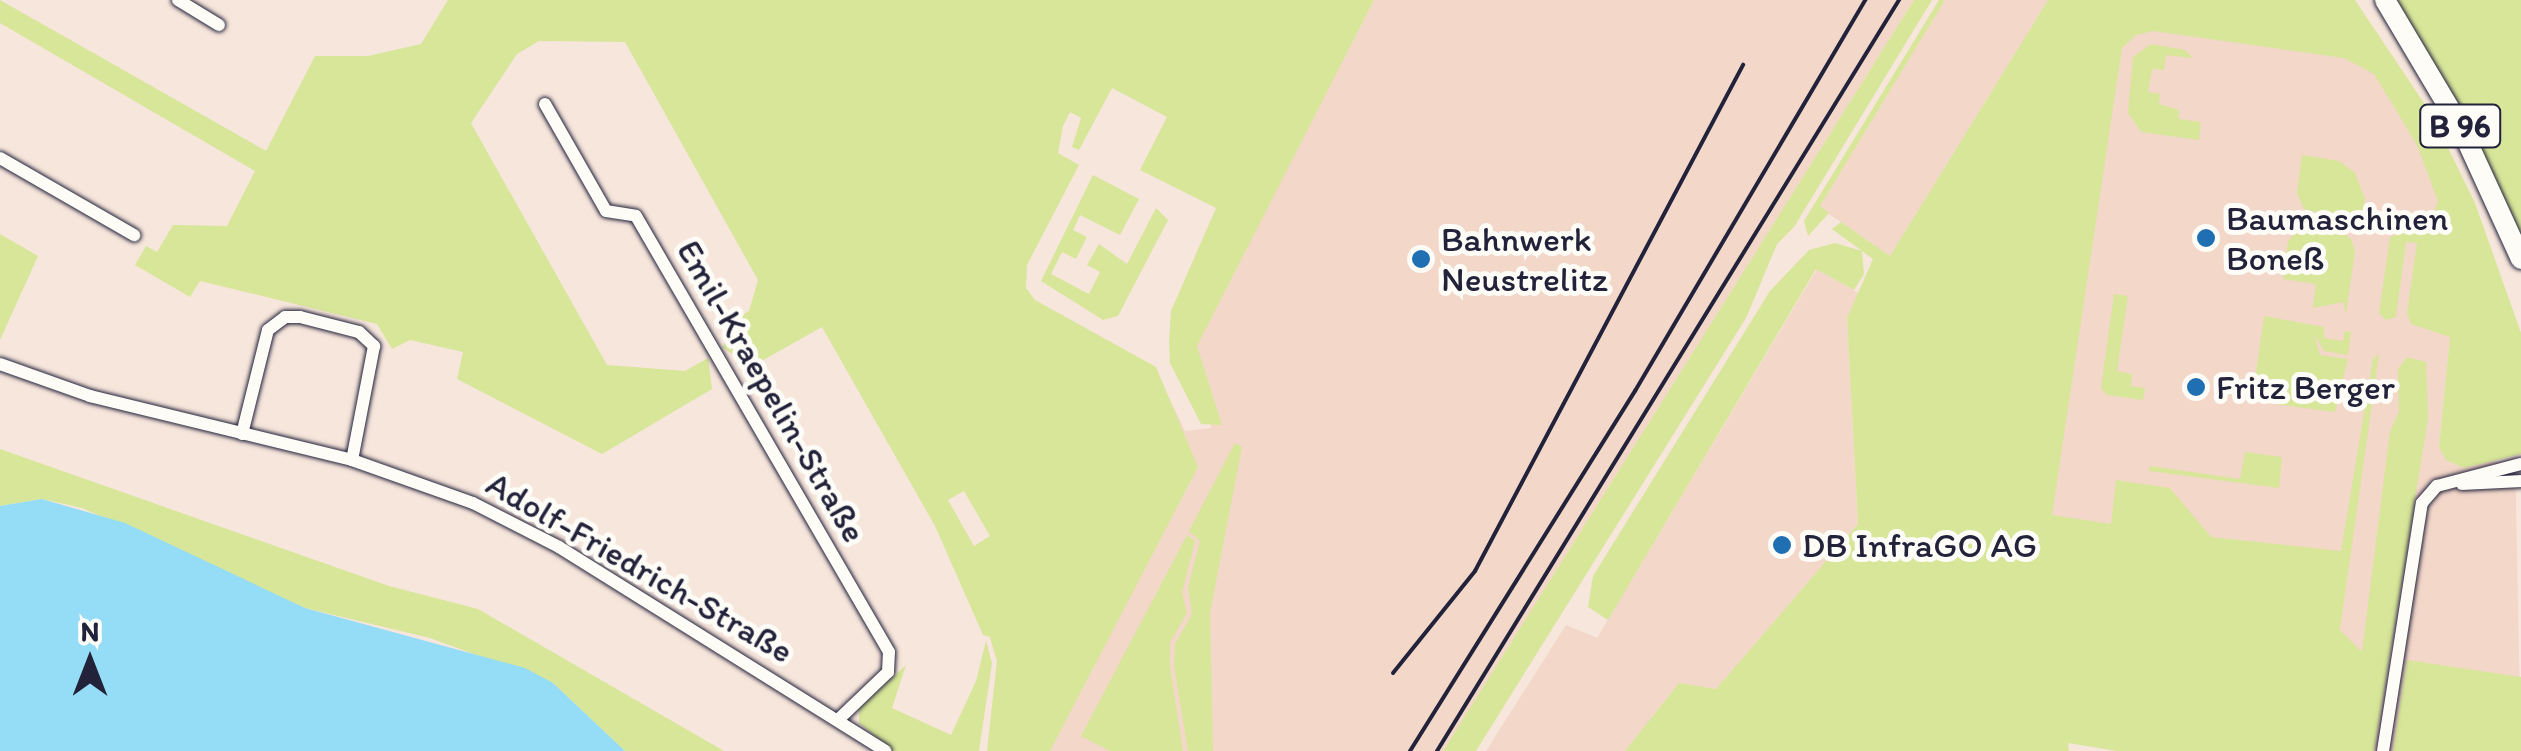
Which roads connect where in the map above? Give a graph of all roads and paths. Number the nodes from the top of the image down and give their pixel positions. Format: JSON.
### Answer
{"nodes":[{"id":1,"x":178,"y":0,"type":"edge"},
{"id":2,"x":2385,"y":0,"type":"edge"},
{"id":3,"x":219,"y":25,"type":"dead end"},
{"id":4,"x":546,"y":104,"type":"dead end"},
{"id":5,"x":0,"y":158,"type":"edge"},
{"id":6,"x":134,"y":235,"type":"dead end"},
{"id":7,"x":2521,"y":259,"type":"edge"},
{"id":8,"x":0,"y":364,"type":"edge"},
{"id":9,"x":242,"y":434,"type":"junction"},
{"id":10,"x":352,"y":460,"type":"junction"},
{"id":11,"x":2521,"y":464,"type":"edge"},
{"id":12,"x":2521,"y":481,"type":"edge"},
{"id":13,"x":2444,"y":484,"type":"junction"},
{"id":14,"x":840,"y":718,"type":"junction"},
{"id":15,"x":885,"y":751,"type":"edge"},
{"id":16,"x":2382,"y":751,"type":"edge"}],
"edges":[{"from":1,"to":3,"type":"street"},
{"from":2,"to":7,"type":"main road","number":"B 96"},
{"from":4,"to":14,"type":"street","name":"Emil-Kraepelin-Straße"},
{"from":5,"to":6,"type":"street"},
{"from":8,"to":9,"type":"street","name":"Adolf-Friedrich-Straße"},
{"from":9,"to":10,"type":"street","name":"Adolf-Friedrich-Straße"},
{"from":9,"to":10,"type":"street"},
{"from":10,"to":14,"type":"street","name":"Adolf-Friedrich-Straße"},
{"from":11,"to":13,"type":"street"},
{"from":12,"to":13,"type":"street"},
{"from":13,"to":16,"type":"street"},
{"from":14,"to":15,"type":"street","name":"Adolf-Friedrich-Straße"}]}
